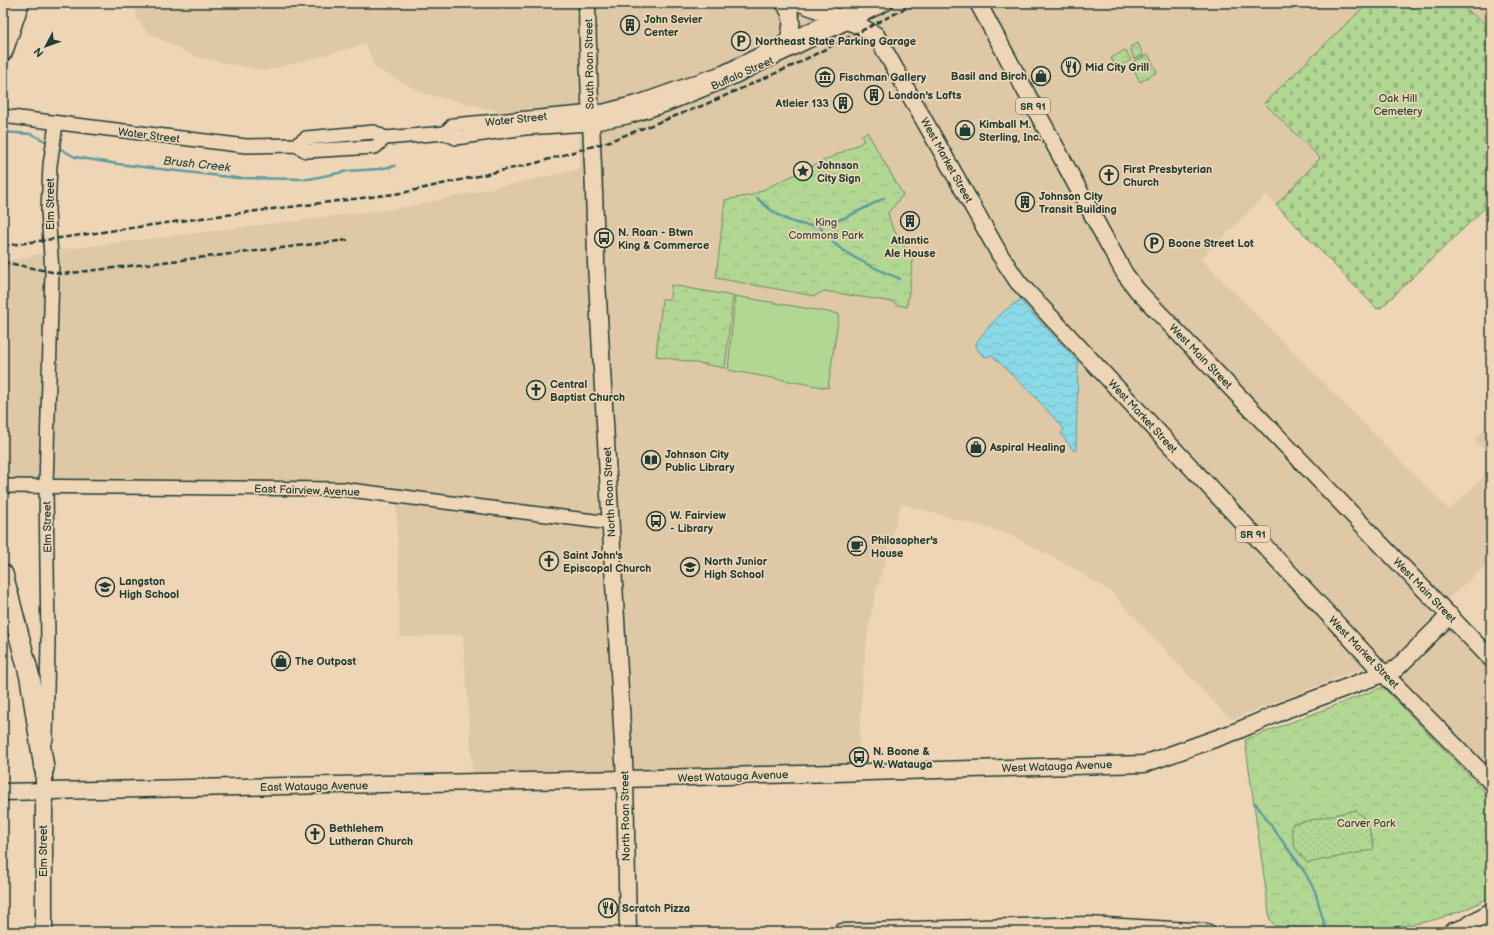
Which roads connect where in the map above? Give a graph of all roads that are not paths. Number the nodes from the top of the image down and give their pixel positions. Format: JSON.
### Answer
{"nodes":[{"id":1,"x":19,"y":3,"type":"edge"},
{"id":2,"x":587,"y":3,"type":"edge"},
{"id":3,"x":784,"y":3,"type":"edge"},
{"id":4,"x":800,"y":3,"type":"edge"},
{"id":5,"x":865,"y":3,"type":"edge"},
{"id":6,"x":887,"y":3,"type":"edge"},
{"id":7,"x":978,"y":3,"type":"edge"},
{"id":8,"x":843,"y":19,"type":"junction"},
{"id":9,"x":788,"y":41,"type":"junction"},
{"id":10,"x":3,"y":51,"type":"edge"},
{"id":11,"x":3,"y":116,"type":"edge"},
{"id":12,"x":590,"y":118,"type":"junction"},
{"id":13,"x":55,"y":129,"type":"junction"},
{"id":14,"x":3,"y":486,"type":"edge"},
{"id":15,"x":46,"y":486,"type":"junction"},
{"id":16,"x":610,"y":523,"type":"junction"},
{"id":17,"x":3,"y":574,"type":"edge"},
{"id":18,"x":1450,"y":616,"type":"junction"},
{"id":19,"x":1491,"y":659,"type":"edge"},
{"id":20,"x":1384,"y":674,"type":"junction"},
{"id":21,"x":44,"y":768,"type":"junction"},
{"id":22,"x":625,"y":779,"type":"junction"},
{"id":23,"x":1491,"y":782,"type":"edge"},
{"id":24,"x":3,"y":792,"type":"edge"},
{"id":25,"x":43,"y":792,"type":"junction"},
{"id":26,"x":1491,"y":912,"type":"edge"},
{"id":27,"x":44,"y":932,"type":"edge"},
{"id":28,"x":628,"y":932,"type":"edge"},
{"id":29,"x":842,"y":932,"type":"edge"},
{"id":30,"x":1207,"y":932,"type":"edge"},
{"id":31,"x":1451,"y":932,"type":"edge"}],
"edges":[{"from":1,"to":10,"type":"highway"},
{"from":2,"to":12,"type":"main road","name":"South Roan Street"},
{"from":3,"to":9,"type":"main road"},
{"from":4,"to":8,"type":"main road","number":"SR 91"},
{"from":5,"to":8,"type":"street","name":"Buffalo Street"},
{"from":6,"to":8,"type":"street","name":"Buffalo Street"},
{"from":7,"to":18,"type":"main road","name":"West Main Street","number":"SR 91"},
{"from":8,"to":9,"type":"street","name":"Buffalo Street"},
{"from":8,"to":12,"type":"street","name":"Buffalo Street"},
{"from":8,"to":20,"type":"main road","name":"West Market Street","number":"SR 91"},
{"from":9,"to":12,"type":"street","name":"Buffalo Street"},
{"from":11,"to":13,"type":"street","name":"Water Street"},
{"from":12,"to":13,"type":"street","name":"Water Street"},
{"from":12,"to":16,"type":"main road","name":"North Roan Street"},
{"from":13,"to":15,"type":"street","name":"Elm Street"},
{"from":14,"to":15,"type":"street","name":"East Fairview Avenue"},
{"from":15,"to":16,"type":"street","name":"East Fairview Avenue"},
{"from":15,"to":21,"type":"street","name":"Elm Street"},
{"from":16,"to":22,"type":"main road","name":"North Roan Street"},
{"from":17,"to":21,"type":"highway"},
{"from":18,"to":19,"type":"main road","name":"West Main Street","number":"SR 91"},
{"from":18,"to":20,"type":"main road","name":"West Watauga Avenue"},
{"from":20,"to":22,"type":"main road","name":"West Watauga Avenue"},
{"from":20,"to":23,"type":"main road","name":"West Market Street","number":"SR 91"},
{"from":21,"to":25,"type":"main road","name":"Elm Street"},
{"from":22,"to":25,"type":"main road","name":"East Watauga Avenue"},
{"from":22,"to":28,"type":"main road","name":"North Roan Street"},
{"from":24,"to":25,"type":"main road","name":"East Watauga Avenue"},
{"from":25,"to":27,"type":"main road","name":"Elm Street"},
{"from":26,"to":31,"type":"main road"},
{"from":29,"to":30,"type":"main road"}]}
